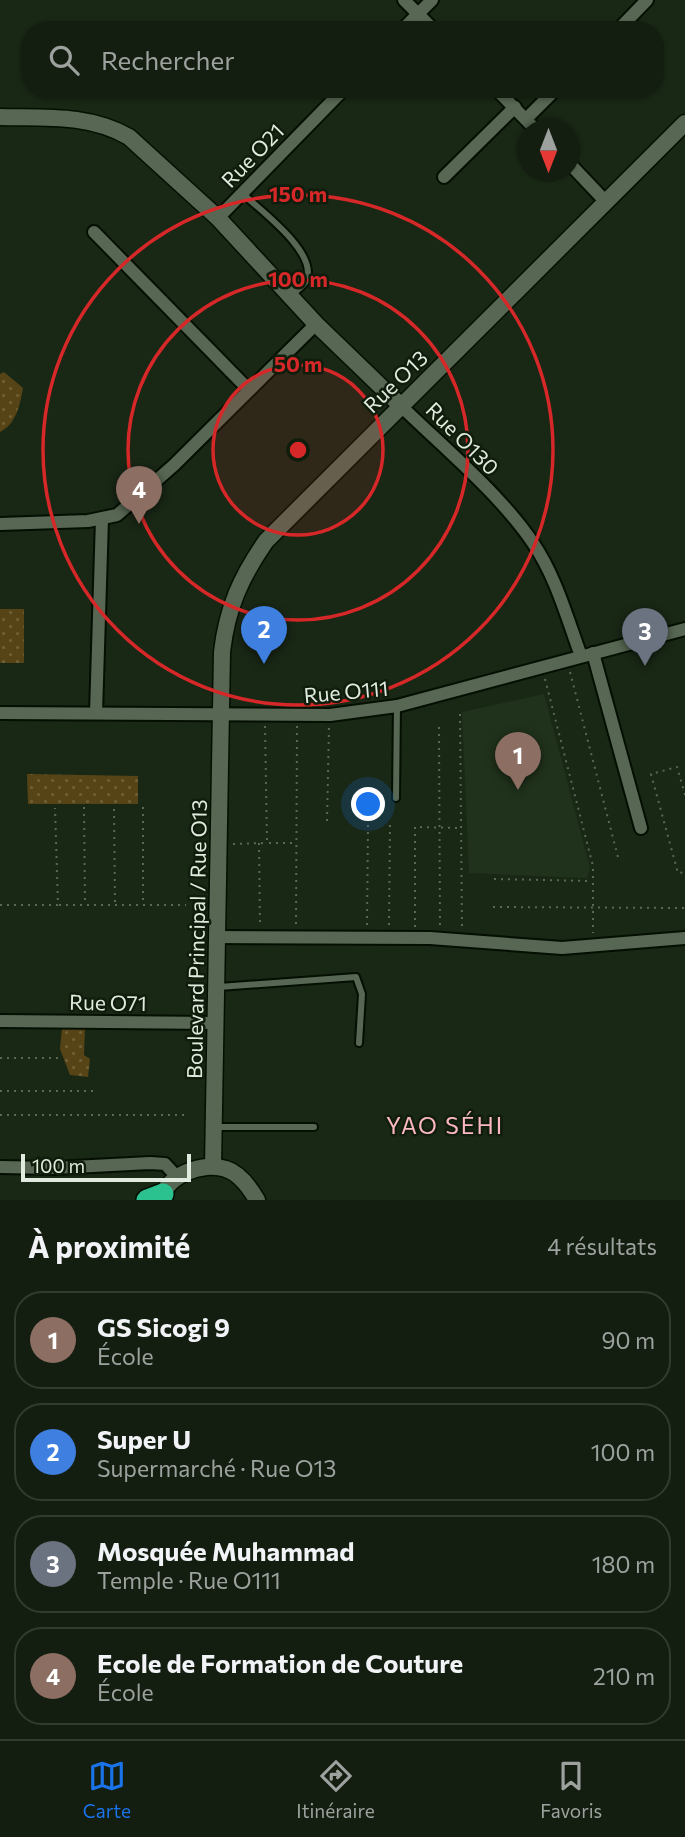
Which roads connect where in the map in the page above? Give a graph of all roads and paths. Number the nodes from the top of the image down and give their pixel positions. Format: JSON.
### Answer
{"nodes":[{"id":1,"x":404,"y":0,"type":"edge"},
{"id":2,"x":432,"y":0,"type":"edge"},
{"id":3,"x":647,"y":0,"type":"edge"},
{"id":4,"x":417,"y":14,"type":"junction"},
{"id":5,"x":410,"y":21,"type":"edge"},
{"id":6,"x":424,"y":21,"type":"edge"},
{"id":7,"x":627,"y":21,"type":"edge"},
{"id":8,"x":335,"y":98,"type":"edge"},
{"id":9,"x":506,"y":98,"type":"edge"},
{"id":10,"x":547,"y":98,"type":"edge"},
{"id":11,"x":515,"y":107,"type":"junction"},
{"id":12,"x":0,"y":117,"type":"edge"},
{"id":13,"x":526,"y":119,"type":"joint"},
{"id":14,"x":685,"y":124,"type":"edge"},
{"id":15,"x":580,"y":175,"type":"edge"},
{"id":16,"x":444,"y":177,"type":"dead end"},
{"id":17,"x":242,"y":193,"type":"junction"},
{"id":18,"x":606,"y":202,"type":"junction"},
{"id":19,"x":218,"y":218,"type":"junction"},
{"id":20,"x":94,"y":232,"type":"dead end"},
{"id":21,"x":290,"y":296,"type":"junction"},
{"id":22,"x":316,"y":324,"type":"junction"},
{"id":23,"x":249,"y":390,"type":"junction"},
{"id":24,"x":400,"y":405,"type":"junction"},
{"id":25,"x":102,"y":519,"type":"junction"},
{"id":26,"x":0,"y":524,"type":"edge"},
{"id":27,"x":685,"y":629,"type":"edge"},
{"id":28,"x":587,"y":654,"type":"junction"},
{"id":29,"x":567,"y":660,"type":"junction"},
{"id":30,"x":542,"y":668,"type":"junction"},
{"id":31,"x":397,"y":706,"type":"junction"},
{"id":32,"x":0,"y":713,"type":"edge"},
{"id":33,"x":96,"y":713,"type":"junction"},
{"id":34,"x":221,"y":713,"type":"junction"},
{"id":35,"x":264,"y":714,"type":"junction"},
{"id":36,"x":460,"y":714,"type":"dead end"},
{"id":37,"x":297,"y":715,"type":"junction"},
{"id":38,"x":330,"y":715,"type":"junction"},
{"id":39,"x":439,"y":727,"type":"dead end"},
{"id":40,"x":685,"y":795,"type":"edge"},
{"id":41,"x":396,"y":798,"type":"dead end"},
{"id":42,"x":84,"y":807,"type":"dead end"},
{"id":43,"x":143,"y":807,"type":"dead end"},
{"id":44,"x":55,"y":808,"type":"dead end"},
{"id":45,"x":114,"y":809,"type":"dead end"},
{"id":46,"x":327,"y":821,"type":"dead end"},
{"id":47,"x":390,"y":824,"type":"dead end"},
{"id":48,"x":368,"y":825,"type":"dead end"},
{"id":49,"x":439,"y":827,"type":"junction"},
{"id":50,"x":461,"y":828,"type":"junction"},
{"id":51,"x":640,"y":828,"type":"dead end"},
{"id":52,"x":259,"y":843,"type":"junction"},
{"id":53,"x":267,"y":843,"type":"junction"},
{"id":54,"x":295,"y":843,"type":"junction"},
{"id":55,"x":218,"y":845,"type":"junction"},
{"id":56,"x":619,"y":861,"type":"dead end"},
{"id":57,"x":685,"y":872,"type":"edge"},
{"id":58,"x":494,"y":879,"type":"dead end"},
{"id":59,"x":593,"y":881,"type":"junction"},
{"id":60,"x":0,"y":905,"type":"edge"},
{"id":61,"x":58,"y":905,"type":"junction"},
{"id":62,"x":85,"y":905,"type":"junction"},
{"id":63,"x":115,"y":905,"type":"junction"},
{"id":64,"x":144,"y":905,"type":"junction"},
{"id":65,"x":186,"y":905,"type":"dead end"},
{"id":66,"x":493,"y":907,"type":"dead end"},
{"id":67,"x":592,"y":908,"type":"junction"},
{"id":68,"x":685,"y":908,"type":"edge"},
{"id":69,"x":367,"y":936,"type":"junction"},
{"id":70,"x":216,"y":937,"type":"junction"},
{"id":71,"x":260,"y":937,"type":"junction"},
{"id":72,"x":296,"y":937,"type":"junction"},
{"id":73,"x":389,"y":937,"type":"junction"},
{"id":74,"x":415,"y":938,"type":"junction"},
{"id":75,"x":440,"y":938,"type":"junction"},
{"id":76,"x":685,"y":938,"type":"edge"},
{"id":77,"x":463,"y":940,"type":"junction"},
{"id":78,"x":594,"y":947,"type":"junction"},
{"id":79,"x":216,"y":988,"type":"junction"},
{"id":80,"x":0,"y":1021,"type":"edge"},
{"id":81,"x":215,"y":1023,"type":"junction"},
{"id":82,"x":359,"y":1043,"type":"dead end"},
{"id":83,"x":0,"y":1058,"type":"edge"},
{"id":84,"x":61,"y":1058,"type":"dead end"},
{"id":85,"x":0,"y":1091,"type":"edge"},
{"id":86,"x":94,"y":1091,"type":"dead end"},
{"id":87,"x":0,"y":1115,"type":"edge"},
{"id":88,"x":189,"y":1115,"type":"dead end"},
{"id":89,"x":314,"y":1127,"type":"dead end"},
{"id":90,"x":214,"y":1128,"type":"junction"},
{"id":91,"x":213,"y":1166,"type":"junction"},
{"id":92,"x":0,"y":1167,"type":"edge"},
{"id":93,"x":178,"y":1178,"type":"junction"},
{"id":94,"x":157,"y":1198,"type":"edge"},
{"id":95,"x":257,"y":1200,"type":"edge"}],
"edges":[{"from":1,"to":4,"type":"street"},
{"from":2,"to":4,"type":"street"},
{"from":3,"to":7,"type":"street"},
{"from":4,"to":5,"type":"street"},
{"from":4,"to":6,"type":"street"},
{"from":8,"to":17,"type":"street","name":"Rue O21"},
{"from":9,"to":11,"type":"street"},
{"from":10,"to":13,"type":"street"},
{"from":11,"to":13,"type":"street"},
{"from":11,"to":16,"type":"street"},
{"from":12,"to":19,"type":"main road","name":"Rue O130"},
{"from":14,"to":18,"type":"main road","name":"Rue O13"},
{"from":15,"to":18,"type":"street"},
{"from":17,"to":19,"type":"street","name":"Rue O21"},
{"from":17,"to":21,"type":"lane"},
{"from":18,"to":24,"type":"main road","name":"Rue O13"},
{"from":19,"to":21,"type":"main road","name":"Rue O130"},
{"from":20,"to":23,"type":"street"},
{"from":21,"to":22,"type":"main road","name":"Rue O130"},
{"from":22,"to":23,"type":"street"},
{"from":22,"to":24,"type":"main road","name":"Rue O130"},
{"from":23,"to":25,"type":"street"},
{"from":24,"to":28,"type":"street","name":"Rue O130"},
{"from":24,"to":34,"type":"main road","name":"Rue O13"},
{"from":25,"to":26,"type":"street"},
{"from":25,"to":33,"type":"street"},
{"from":27,"to":28,"type":"street","name":"Rue O111"},
{"from":28,"to":29,"type":"street","name":"Rue O111"},
{"from":28,"to":51,"type":"street","name":"Rue O130"},
{"from":29,"to":30,"type":"street","name":"Rue O111"},
{"from":29,"to":56,"type":"path"},
{"from":30,"to":31,"type":"street","name":"Rue O111"},
{"from":30,"to":59,"type":"path"},
{"from":31,"to":38,"type":"street","name":"Rue O111"},
{"from":31,"to":41,"type":"lane"},
{"from":32,"to":33,"type":"street","name":"Rue O111"},
{"from":33,"to":34,"type":"street","name":"Rue O111"},
{"from":34,"to":35,"type":"street","name":"Rue O111"},
{"from":34,"to":55,"type":"main road","name":"Boulevard Principal / Rue O13"},
{"from":35,"to":37,"type":"street","name":"Rue O111"},
{"from":35,"to":53,"type":"path"},
{"from":36,"to":50,"type":"path"},
{"from":37,"to":38,"type":"street","name":"Rue O111"},
{"from":37,"to":54,"type":"path"},
{"from":38,"to":46,"type":"path"},
{"from":39,"to":49,"type":"path"},
{"from":40,"to":57,"type":"path"},
{"from":42,"to":62,"type":"path"},
{"from":43,"to":64,"type":"path"},
{"from":44,"to":61,"type":"path"},
{"from":45,"to":63,"type":"path"},
{"from":47,"to":73,"type":"path"},
{"from":48,"to":69,"type":"path"},
{"from":49,"to":50,"type":"path"},
{"from":49,"to":74,"type":"path"},
{"from":49,"to":75,"type":"path"},
{"from":50,"to":77,"type":"path"},
{"from":52,"to":53,"type":"path"},
{"from":52,"to":55,"type":"path"},
{"from":52,"to":71,"type":"path"},
{"from":53,"to":54,"type":"path"},
{"from":54,"to":72,"type":"path"},
{"from":55,"to":70,"type":"main road","name":"Boulevard Principal / Rue O13"},
{"from":58,"to":59,"type":"path"},
{"from":59,"to":67,"type":"path"},
{"from":60,"to":61,"type":"path"},
{"from":61,"to":62,"type":"path"},
{"from":62,"to":63,"type":"path"},
{"from":63,"to":64,"type":"path"},
{"from":64,"to":65,"type":"path"},
{"from":66,"to":67,"type":"path"},
{"from":67,"to":68,"type":"path"},
{"from":67,"to":78,"type":"path"},
{"from":69,"to":72,"type":"street"},
{"from":69,"to":73,"type":"street"},
{"from":70,"to":71,"type":"street"},
{"from":70,"to":79,"type":"main road","name":"Boulevard Principal / Rue O13"},
{"from":71,"to":72,"type":"street"},
{"from":73,"to":74,"type":"street"},
{"from":74,"to":75,"type":"street"},
{"from":75,"to":77,"type":"street"},
{"from":76,"to":78,"type":"street"},
{"from":77,"to":78,"type":"street"},
{"from":79,"to":81,"type":"main road","name":"Boulevard Principal / Rue O13"},
{"from":79,"to":82,"type":"lane"},
{"from":80,"to":81,"type":"street","name":"Rue O71"},
{"from":81,"to":90,"type":"main road","name":"Boulevard Principal / Rue O13"},
{"from":83,"to":84,"type":"path"},
{"from":85,"to":86,"type":"path"},
{"from":87,"to":88,"type":"path"},
{"from":89,"to":90,"type":"lane"},
{"from":90,"to":91,"type":"main road","name":"Boulevard Principal / Rue O13"},
{"from":91,"to":93,"type":"main road"},
{"from":91,"to":95,"type":"main road"},
{"from":92,"to":93,"type":"street"},
{"from":93,"to":94,"type":"main road"}]}
